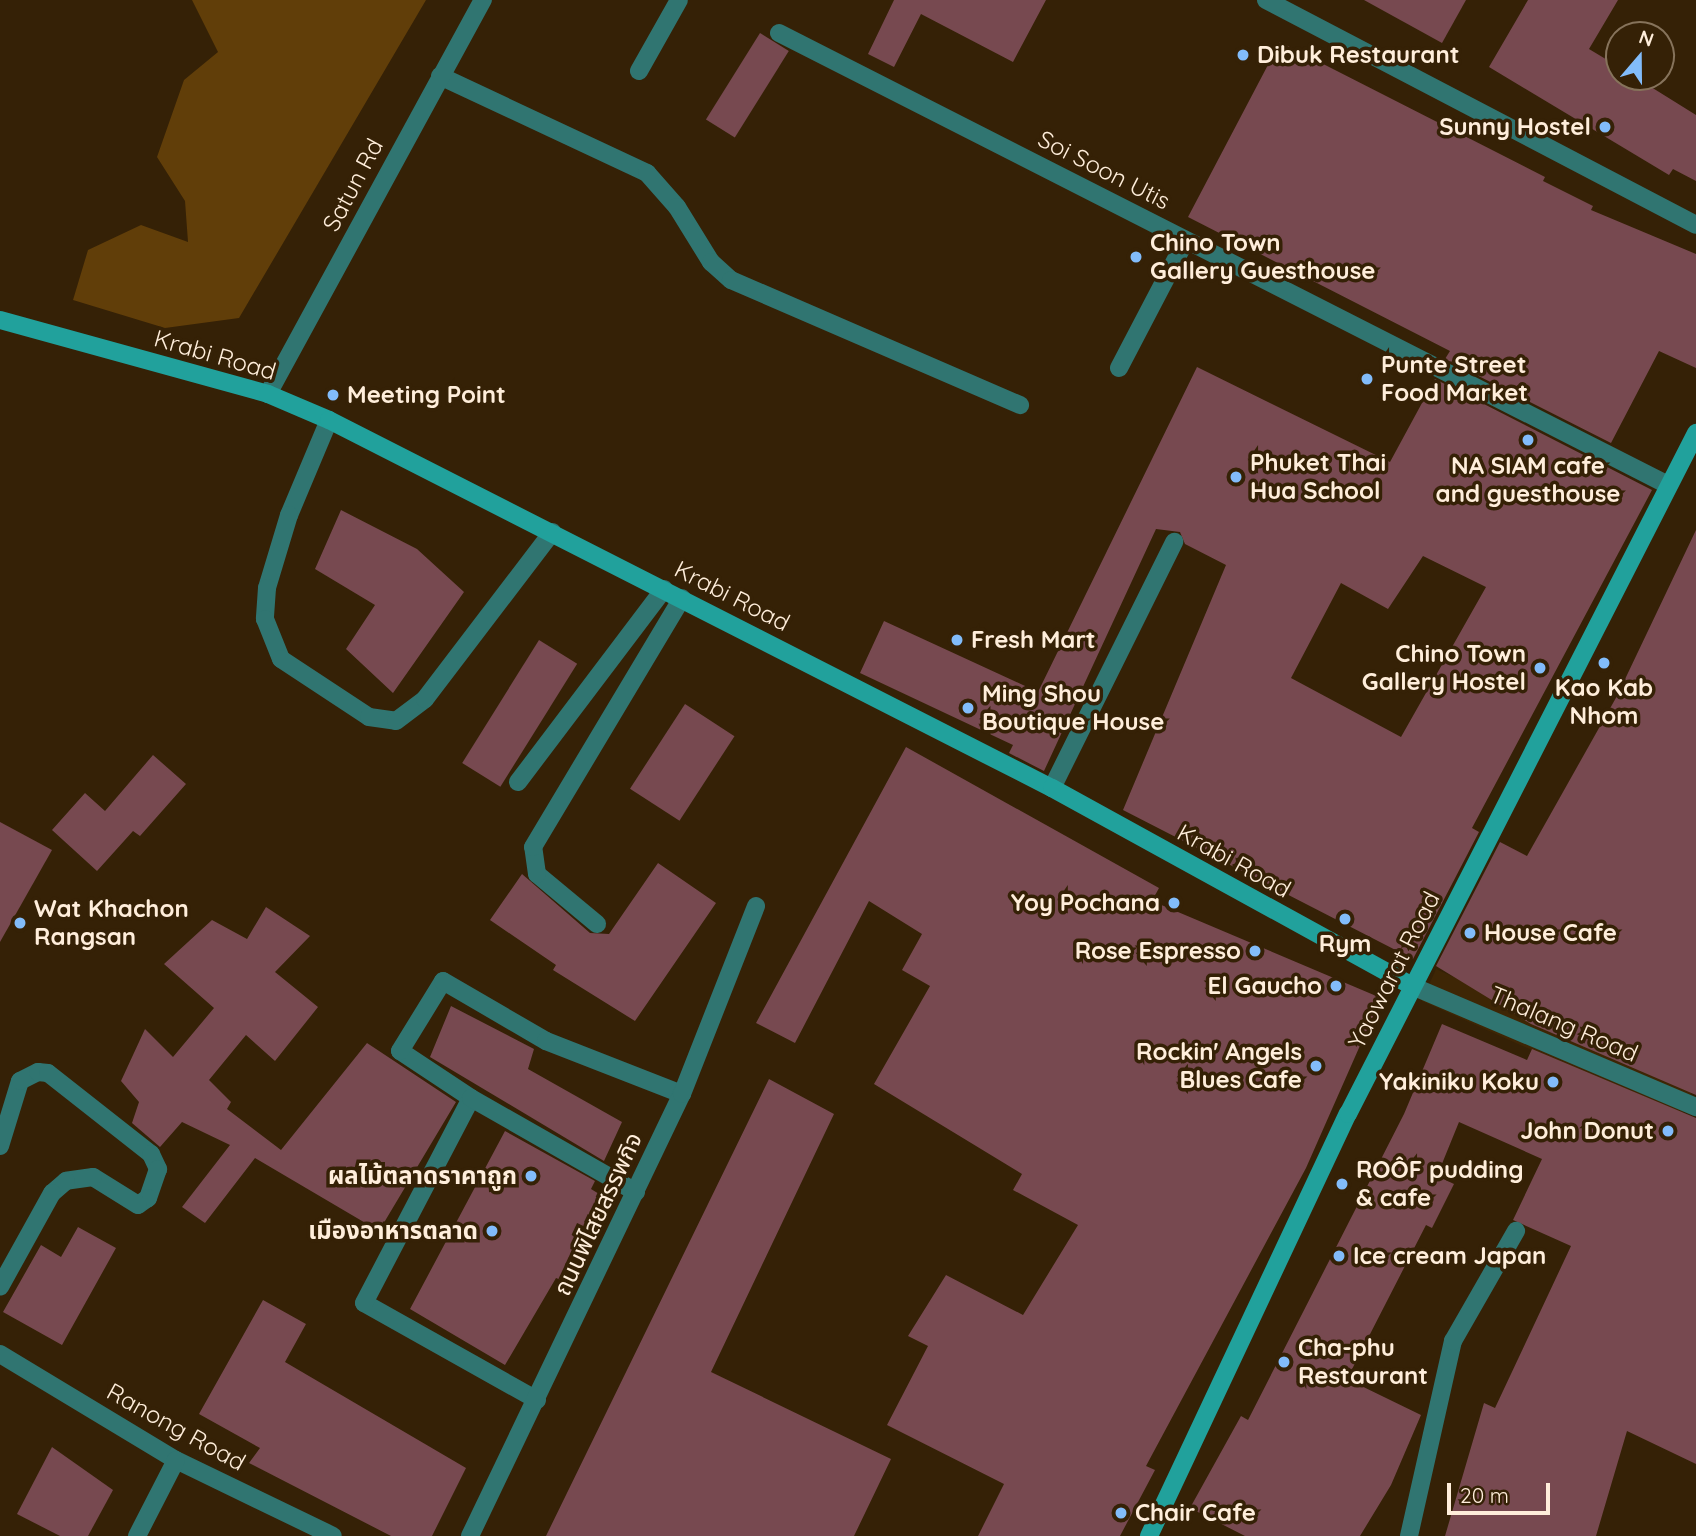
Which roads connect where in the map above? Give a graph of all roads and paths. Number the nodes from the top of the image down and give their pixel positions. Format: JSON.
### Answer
{"nodes":[{"id":1,"x":483,"y":0,"type":"edge"},
{"id":2,"x":679,"y":0,"type":"edge"},
{"id":3,"x":1266,"y":0,"type":"edge"},
{"id":4,"x":779,"y":33,"type":"dead end"},
{"id":5,"x":639,"y":71,"type":"dead end"},
{"id":6,"x":440,"y":76,"type":"junction"},
{"id":7,"x":1696,"y":225,"type":"edge"},
{"id":8,"x":1186,"y":240,"type":"junction"},
{"id":9,"x":0,"y":320,"type":"edge"},
{"id":10,"x":1119,"y":368,"type":"dead end"},
{"id":11,"x":268,"y":394,"type":"junction"},
{"id":12,"x":1020,"y":405,"type":"dead end"},
{"id":13,"x":329,"y":420,"type":"junction"},
{"id":14,"x":1696,"y":433,"type":"edge"},
{"id":15,"x":1668,"y":485,"type":"junction"},
{"id":16,"x":552,"y":532,"type":"junction"},
{"id":17,"x":1174,"y":542,"type":"dead end"},
{"id":18,"x":664,"y":589,"type":"junction"},
{"id":19,"x":682,"y":598,"type":"junction"},
{"id":20,"x":517,"y":782,"type":"dead end"},
{"id":21,"x":1052,"y":788,"type":"junction"},
{"id":22,"x":756,"y":906,"type":"dead end"},
{"id":23,"x":597,"y":924,"type":"dead end"},
{"id":24,"x":1412,"y":986,"type":"junction"},
{"id":25,"x":682,"y":1094,"type":"junction"},
{"id":26,"x":471,"y":1098,"type":"junction"},
{"id":27,"x":1696,"y":1107,"type":"edge"},
{"id":28,"x":0,"y":1146,"type":"edge"},
{"id":29,"x":636,"y":1192,"type":"junction"},
{"id":30,"x":1516,"y":1231,"type":"dead end"},
{"id":31,"x":0,"y":1287,"type":"edge"},
{"id":32,"x":0,"y":1354,"type":"edge"},
{"id":33,"x":537,"y":1400,"type":"junction"},
{"id":34,"x":176,"y":1460,"type":"junction"},
{"id":35,"x":1155,"y":1534,"type":"edge"},
{"id":36,"x":137,"y":1536,"type":"edge"},
{"id":37,"x":334,"y":1536,"type":"edge"},
{"id":38,"x":470,"y":1536,"type":"edge"},
{"id":39,"x":1409,"y":1536,"type":"edge"}],
"edges":[{"from":1,"to":6,"type":"street","name":"Satun Rd"},
{"from":2,"to":5,"type":"street"},
{"from":3,"to":7,"type":"street"},
{"from":4,"to":8,"type":"street","name":"Soi Soon Utis"},
{"from":6,"to":11,"type":"street","name":"Satun Rd"},
{"from":6,"to":12,"type":"street"},
{"from":8,"to":10,"type":"street"},
{"from":8,"to":15,"type":"street","name":"Soi Soon Utis"},
{"from":9,"to":11,"type":"street","name":"Krabi Road"},
{"from":11,"to":13,"type":"street","name":"Krabi Road"},
{"from":13,"to":16,"type":"street","name":"Krabi Road"},
{"from":13,"to":16,"type":"street"},
{"from":14,"to":15,"type":"street","name":"Yaowarat Road"},
{"from":15,"to":24,"type":"street","name":"Yaowarat Road"},
{"from":16,"to":18,"type":"street","name":"Krabi Road"},
{"from":17,"to":21,"type":"street"},
{"from":18,"to":19,"type":"street","name":"Krabi Road"},
{"from":18,"to":20,"type":"street"},
{"from":19,"to":21,"type":"street","name":"Krabi Road"},
{"from":19,"to":23,"type":"street"},
{"from":21,"to":24,"type":"street","name":"Krabi Road"},
{"from":22,"to":25,"type":"street","name":"ถนนพิไสยสรรพกิจ"},
{"from":24,"to":27,"type":"street","name":"Thalang Road"},
{"from":24,"to":35,"type":"street","name":"Yaowarat Road"},
{"from":25,"to":26,"type":"street"},
{"from":25,"to":29,"type":"street","name":"ถนนพิไสยสรรพกิจ"},
{"from":26,"to":29,"type":"street"},
{"from":26,"to":33,"type":"street"},
{"from":28,"to":31,"type":"street"},
{"from":29,"to":33,"type":"street","name":"ถนนพิไสยสรรพกิจ"},
{"from":30,"to":39,"type":"street"},
{"from":32,"to":34,"type":"street","name":"Ranong Road"},
{"from":33,"to":38,"type":"street","name":"ถนนพิไสยสรรพกิจ"},
{"from":34,"to":36,"type":"street"},
{"from":34,"to":37,"type":"street","name":"Ranong Road"}]}
